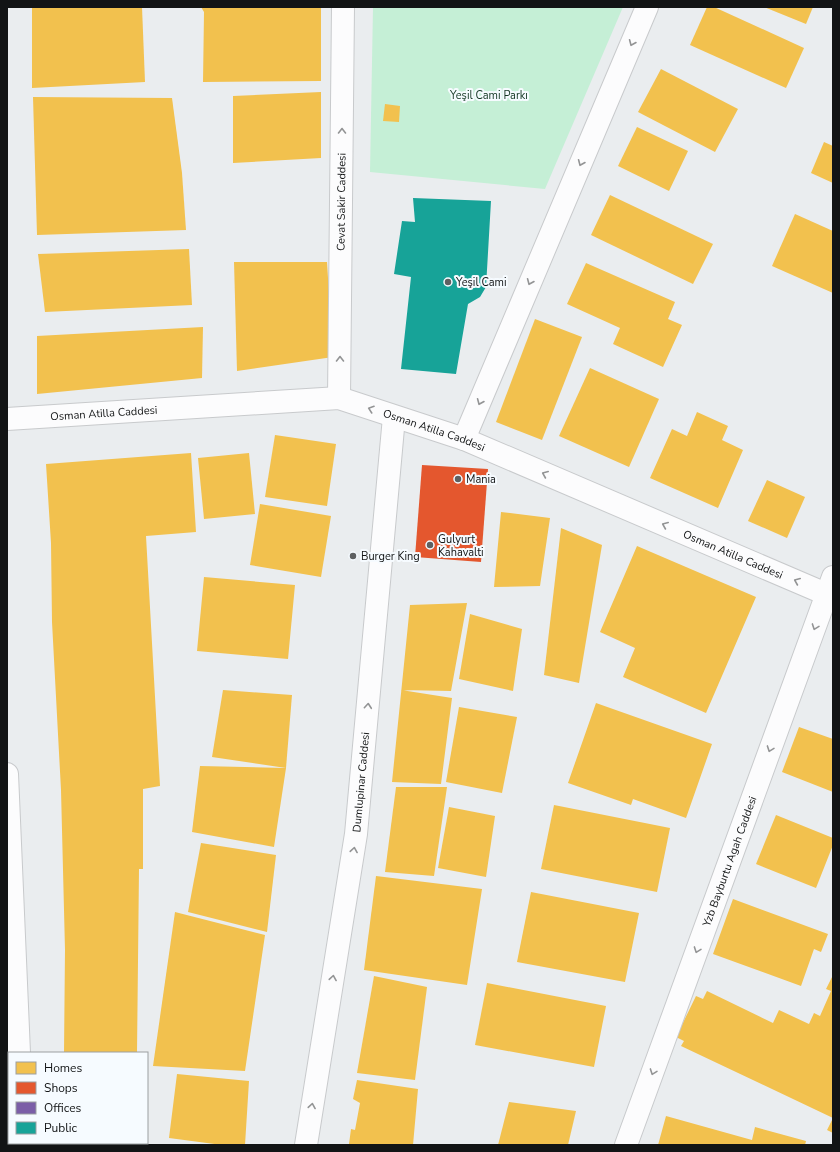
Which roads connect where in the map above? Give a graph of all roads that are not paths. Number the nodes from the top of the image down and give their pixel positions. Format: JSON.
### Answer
{"nodes":[{"id":1,"x":343,"y":7,"type":"edge"},
{"id":2,"x":647,"y":7,"type":"edge"},
{"id":3,"x":340,"y":398,"type":"junction"},
{"id":4,"x":394,"y":417,"type":"junction"},
{"id":5,"x":7,"y":419,"type":"edge"},
{"id":6,"x":464,"y":439,"type":"junction"},
{"id":7,"x":831,"y":589,"type":"edge"},
{"id":8,"x":7,"y":774,"type":"edge"},
{"id":9,"x":20,"y":1052,"type":"edge"},
{"id":10,"x":306,"y":1145,"type":"edge"},
{"id":11,"x":626,"y":1145,"type":"edge"}],
"edges":[{"from":3,"to":1,"type":"street","name":"Cevat Sakir Caddesi","one_way":true},
{"from":2,"to":6,"type":"street","one_way":true},
{"from":4,"to":3,"type":"street","name":"Osman Atilla Caddesi","one_way":true},
{"from":3,"to":5,"type":"street","name":"Osman Atilla Caddesi"},
{"from":4,"to":6,"type":"street","name":"Osman Atilla Caddesi"},
{"from":10,"to":4,"type":"street","name":"Dumlupinar Caddesi","one_way":true},
{"from":7,"to":6,"type":"street","name":"Osman Atilla Caddesi","one_way":true},
{"from":7,"to":11,"type":"street","name":"Yzb Bayburtu Agah Caddesi","one_way":true},
{"from":8,"to":9,"type":"street"}]}
